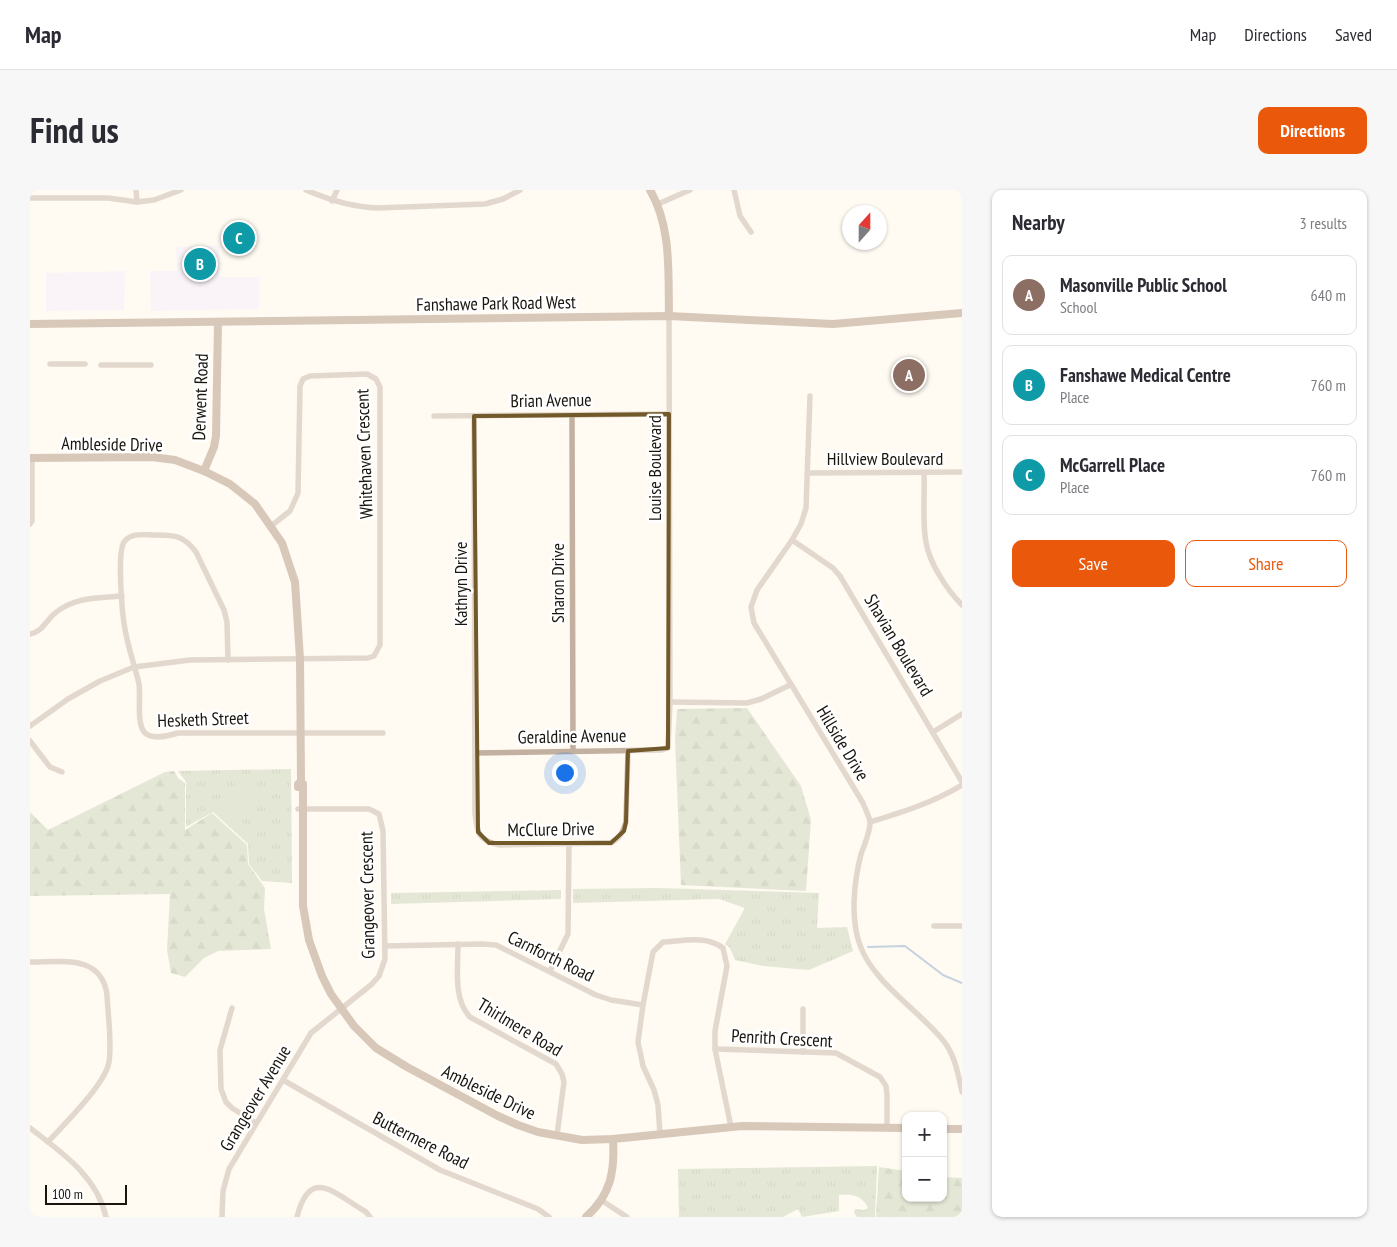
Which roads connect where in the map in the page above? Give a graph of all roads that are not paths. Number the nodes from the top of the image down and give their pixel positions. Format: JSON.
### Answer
{"nodes":[{"id":1,"x":136,"y":190,"type":"edge"},
{"id":2,"x":181,"y":190,"type":"edge"},
{"id":3,"x":306,"y":190,"type":"edge"},
{"id":4,"x":337,"y":190,"type":"edge"},
{"id":5,"x":520,"y":190,"type":"edge"},
{"id":6,"x":650,"y":190,"type":"edge"},
{"id":7,"x":690,"y":190,"type":"edge"},
{"id":8,"x":734,"y":190,"type":"edge"},
{"id":9,"x":30,"y":198,"type":"edge"},
{"id":10,"x":332,"y":201,"type":"junction"},
{"id":11,"x":136,"y":202,"type":"junction"},
{"id":12,"x":658,"y":204,"type":"junction"},
{"id":13,"x":751,"y":232,"type":"dead end"},
{"id":14,"x":962,"y":312,"type":"edge"},
{"id":15,"x":669,"y":316,"type":"junction"},
{"id":16,"x":218,"y":322,"type":"junction"},
{"id":17,"x":30,"y":324,"type":"edge"},
{"id":18,"x":50,"y":364,"type":"dead end"},
{"id":19,"x":85,"y":364,"type":"dead end"},
{"id":20,"x":101,"y":365,"type":"dead end"},
{"id":21,"x":150,"y":365,"type":"dead end"},
{"id":22,"x":810,"y":396,"type":"dead end"},
{"id":23,"x":668,"y":414,"type":"junction"},
{"id":24,"x":572,"y":415,"type":"junction"},
{"id":25,"x":434,"y":416,"type":"dead end"},
{"id":26,"x":474,"y":416,"type":"junction"},
{"id":27,"x":31,"y":458,"type":"edge"},
{"id":28,"x":204,"y":471,"type":"junction"},
{"id":29,"x":962,"y":472,"type":"edge"},
{"id":30,"x":808,"y":473,"type":"junction"},
{"id":31,"x":924,"y":473,"type":"junction"},
{"id":32,"x":30,"y":524,"type":"edge"},
{"id":33,"x":271,"y":526,"type":"junction"},
{"id":34,"x":792,"y":540,"type":"junction"},
{"id":35,"x":122,"y":596,"type":"junction"},
{"id":36,"x":962,"y":605,"type":"edge"},
{"id":37,"x":30,"y":634,"type":"edge"},
{"id":38,"x":300,"y":659,"type":"junction"},
{"id":39,"x":228,"y":660,"type":"junction"},
{"id":40,"x":134,"y":667,"type":"junction"},
{"id":41,"x":790,"y":685,"type":"junction"},
{"id":42,"x":670,"y":702,"type":"junction"},
{"id":43,"x":962,"y":714,"type":"edge"},
{"id":44,"x":30,"y":726,"type":"edge"},
{"id":45,"x":933,"y":732,"type":"junction"},
{"id":46,"x":300,"y":733,"type":"junction"},
{"id":47,"x":383,"y":733,"type":"dead end"},
{"id":48,"x":30,"y":741,"type":"edge"},
{"id":49,"x":668,"y":748,"type":"joint"},
{"id":50,"x":573,"y":751,"type":"junction"},
{"id":51,"x":628,"y":751,"type":"junction"},
{"id":52,"x":476,"y":753,"type":"junction"},
{"id":53,"x":62,"y":772,"type":"dead end"},
{"id":54,"x":962,"y":784,"type":"edge"},
{"id":55,"x":300,"y":809,"type":"junction"},
{"id":56,"x":870,"y":822,"type":"junction"},
{"id":57,"x":569,"y":844,"type":"junction"},
{"id":58,"x":934,"y":926,"type":"dead end"},
{"id":59,"x":962,"y":926,"type":"edge"},
{"id":60,"x":458,"y":944,"type":"junction"},
{"id":61,"x":385,"y":946,"type":"junction"},
{"id":62,"x":30,"y":962,"type":"edge"},
{"id":63,"x":550,"y":971,"type":"junction"},
{"id":64,"x":643,"y":1005,"type":"junction"},
{"id":65,"x":232,"y":1008,"type":"dead end"},
{"id":66,"x":803,"y":1009,"type":"dead end"},
{"id":67,"x":341,"y":1010,"type":"junction"},
{"id":68,"x":715,"y":1049,"type":"junction"},
{"id":69,"x":803,"y":1052,"type":"junction"},
{"id":70,"x":283,"y":1080,"type":"junction"},
{"id":71,"x":962,"y":1092,"type":"edge"},
{"id":72,"x":256,"y":1123,"type":"junction"},
{"id":73,"x":731,"y":1127,"type":"junction"},
{"id":74,"x":30,"y":1128,"type":"edge"},
{"id":75,"x":887,"y":1128,"type":"junction"},
{"id":76,"x":902,"y":1128,"type":"edge"},
{"id":77,"x":947,"y":1129,"type":"edge"},
{"id":78,"x":962,"y":1129,"type":"edge"},
{"id":79,"x":660,"y":1134,"type":"junction"},
{"id":80,"x":557,"y":1136,"type":"junction"},
{"id":81,"x":613,"y":1139,"type":"junction"},
{"id":82,"x":48,"y":1142,"type":"junction"},
{"id":83,"x":601,"y":1200,"type":"junction"},
{"id":84,"x":106,"y":1217,"type":"edge"},
{"id":85,"x":222,"y":1217,"type":"edge"},
{"id":86,"x":296,"y":1217,"type":"edge"},
{"id":87,"x":370,"y":1217,"type":"edge"},
{"id":88,"x":549,"y":1217,"type":"edge"},
{"id":89,"x":586,"y":1217,"type":"edge"},
{"id":90,"x":627,"y":1217,"type":"edge"}],
"edges":[{"from":1,"to":11,"type":"street"},
{"from":2,"to":11,"type":"street"},
{"from":3,"to":10,"type":"street"},
{"from":4,"to":10,"type":"street"},
{"from":5,"to":10,"type":"street"},
{"from":6,"to":12,"type":"street","name":"Louise Boulevard"},
{"from":7,"to":12,"type":"street"},
{"from":8,"to":13,"type":"street"},
{"from":9,"to":11,"type":"street"},
{"from":12,"to":15,"type":"street","name":"Louise Boulevard"},
{"from":14,"to":15,"type":"street","name":"Fanshawe Park Road West"},
{"from":15,"to":16,"type":"street","name":"Fanshawe Park Road West"},
{"from":15,"to":23,"type":"street","name":"Louise Boulevard"},
{"from":16,"to":17,"type":"street","name":"Fanshawe Park Road West"},
{"from":16,"to":28,"type":"street","name":"Derwent Road"},
{"from":18,"to":19,"type":"street"},
{"from":20,"to":21,"type":"street"},
{"from":22,"to":30,"type":"street","name":"Hillside Drive"},
{"from":23,"to":24,"type":"street","name":"Brian Avenue"},
{"from":23,"to":42,"type":"street","name":"Louise Boulevard"},
{"from":24,"to":26,"type":"street","name":"Brian Avenue"},
{"from":24,"to":50,"type":"street","name":"Sharon Drive"},
{"from":25,"to":26,"type":"street","name":"Brian Avenue"},
{"from":26,"to":52,"type":"street","name":"Kathryn Drive"},
{"from":27,"to":28,"type":"street","name":"Ambleside Drive"},
{"from":27,"to":32,"type":"street"},
{"from":28,"to":33,"type":"street","name":"Ambleside Drive"},
{"from":29,"to":31,"type":"street","name":"Hillview Boulevard"},
{"from":30,"to":31,"type":"street","name":"Hillview Boulevard"},
{"from":30,"to":34,"type":"street","name":"Hillside Drive"},
{"from":31,"to":36,"type":"street"},
{"from":33,"to":38,"type":"street","name":"Ambleside Drive"},
{"from":33,"to":38,"type":"street","name":"Whitehaven Crescent"},
{"from":34,"to":41,"type":"street","name":"Hillside Drive"},
{"from":34,"to":45,"type":"street","name":"Shavian Boulevard"},
{"from":35,"to":37,"type":"street"},
{"from":35,"to":39,"type":"street"},
{"from":35,"to":40,"type":"street"},
{"from":38,"to":39,"type":"street"},
{"from":38,"to":46,"type":"street","name":"Ambleside Drive"},
{"from":39,"to":40,"type":"street"},
{"from":40,"to":44,"type":"street"},
{"from":40,"to":46,"type":"street","name":"Hesketh Street"},
{"from":41,"to":42,"type":"street"},
{"from":41,"to":56,"type":"street","name":"Hillside Drive"},
{"from":42,"to":49,"type":"street","name":"Louise Boulevard"},
{"from":43,"to":45,"type":"street"},
{"from":45,"to":54,"type":"street","name":"Shavian Boulevard"},
{"from":46,"to":47,"type":"street"},
{"from":46,"to":55,"type":"street","name":"Ambleside Drive"},
{"from":48,"to":53,"type":"street"},
{"from":49,"to":51,"type":"street","name":"Geraldine Avenue"},
{"from":50,"to":51,"type":"street","name":"Geraldine Avenue"},
{"from":50,"to":52,"type":"street","name":"Geraldine Avenue"},
{"from":51,"to":57,"type":"street","name":"McClure Drive"},
{"from":52,"to":57,"type":"street","name":"McClure Drive"},
{"from":54,"to":56,"type":"street"},
{"from":55,"to":61,"type":"street","name":"Grangeover Crescent"},
{"from":55,"to":67,"type":"street","name":"Ambleside Drive"},
{"from":56,"to":71,"type":"street"},
{"from":57,"to":63,"type":"street"},
{"from":58,"to":59,"type":"street"},
{"from":60,"to":61,"type":"street","name":"Carnforth Road"},
{"from":60,"to":63,"type":"street","name":"Carnforth Road"},
{"from":60,"to":80,"type":"street","name":"Thirlmere Road"},
{"from":61,"to":67,"type":"street","name":"Grangeover Crescent"},
{"from":62,"to":82,"type":"street"},
{"from":63,"to":64,"type":"street","name":"Carnforth Road"},
{"from":64,"to":68,"type":"street"},
{"from":64,"to":79,"type":"street"},
{"from":65,"to":72,"type":"street"},
{"from":66,"to":69,"type":"street"},
{"from":67,"to":70,"type":"street","name":"Grangeover Avenue"},
{"from":67,"to":80,"type":"street","name":"Ambleside Drive"},
{"from":68,"to":69,"type":"street","name":"Penrith Crescent"},
{"from":68,"to":73,"type":"street"},
{"from":69,"to":75,"type":"street","name":"Penrith Crescent"},
{"from":70,"to":72,"type":"street","name":"Grangeover Avenue"},
{"from":70,"to":88,"type":"street","name":"Buttermere Road"},
{"from":72,"to":85,"type":"street","name":"Grangeover Avenue"},
{"from":73,"to":75,"type":"street","name":"Ambleside Drive"},
{"from":73,"to":79,"type":"street","name":"Ambleside Drive"},
{"from":74,"to":82,"type":"street"},
{"from":75,"to":76,"type":"street","name":"Ambleside Drive"},
{"from":77,"to":78,"type":"street"},
{"from":79,"to":81,"type":"street","name":"Ambleside Drive"},
{"from":80,"to":81,"type":"street","name":"Ambleside Drive"},
{"from":81,"to":83,"type":"street"},
{"from":82,"to":84,"type":"street"},
{"from":83,"to":89,"type":"street"},
{"from":83,"to":90,"type":"street"},
{"from":86,"to":87,"type":"street"}]}
